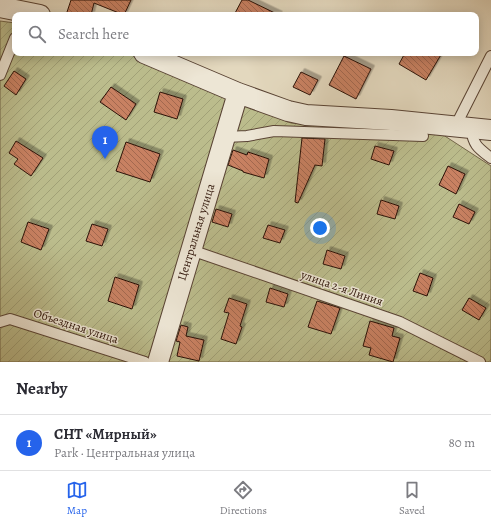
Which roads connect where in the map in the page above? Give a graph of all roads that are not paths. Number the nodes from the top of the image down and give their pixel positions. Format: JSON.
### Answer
{"nodes":[{"id":1,"x":0,"y":7,"type":"edge"},
{"id":2,"x":21,"y":12,"type":"edge"},
{"id":3,"x":12,"y":45,"type":"edge"},
{"id":4,"x":150,"y":56,"type":"edge"},
{"id":5,"x":491,"y":56,"type":"edge"},
{"id":6,"x":0,"y":75,"type":"edge"},
{"id":7,"x":236,"y":98,"type":"junction"},
{"id":8,"x":463,"y":128,"type":"junction"},
{"id":9,"x":491,"y":130,"type":"edge"},
{"id":10,"x":423,"y":136,"type":"dead end"},
{"id":11,"x":225,"y":137,"type":"junction"},
{"id":12,"x":491,"y":158,"type":"edge"},
{"id":13,"x":191,"y":250,"type":"junction"},
{"id":14,"x":0,"y":322,"type":"edge"},
{"id":15,"x":145,"y":362,"type":"edge"},
{"id":16,"x":158,"y":362,"type":"edge"},
{"id":17,"x":480,"y":362,"type":"edge"}],
"edges":[{"from":1,"to":2,"type":"street"},
{"from":3,"to":6,"type":"lane"},
{"from":4,"to":7,"type":"street"},
{"from":5,"to":8,"type":"lane"},
{"from":7,"to":8,"type":"street"},
{"from":7,"to":11,"type":"street","name":"Центральная улица"},
{"from":8,"to":9,"type":"street"},
{"from":8,"to":12,"type":"lane"},
{"from":10,"to":11,"type":"lane"},
{"from":11,"to":13,"type":"street","name":"Центральная улица"},
{"from":13,"to":16,"type":"street","name":"Центральная улица"},
{"from":13,"to":17,"type":"lane","name":"улица 2-я Линия"},
{"from":14,"to":15,"type":"lane","name":"Объездная улица"}]}
